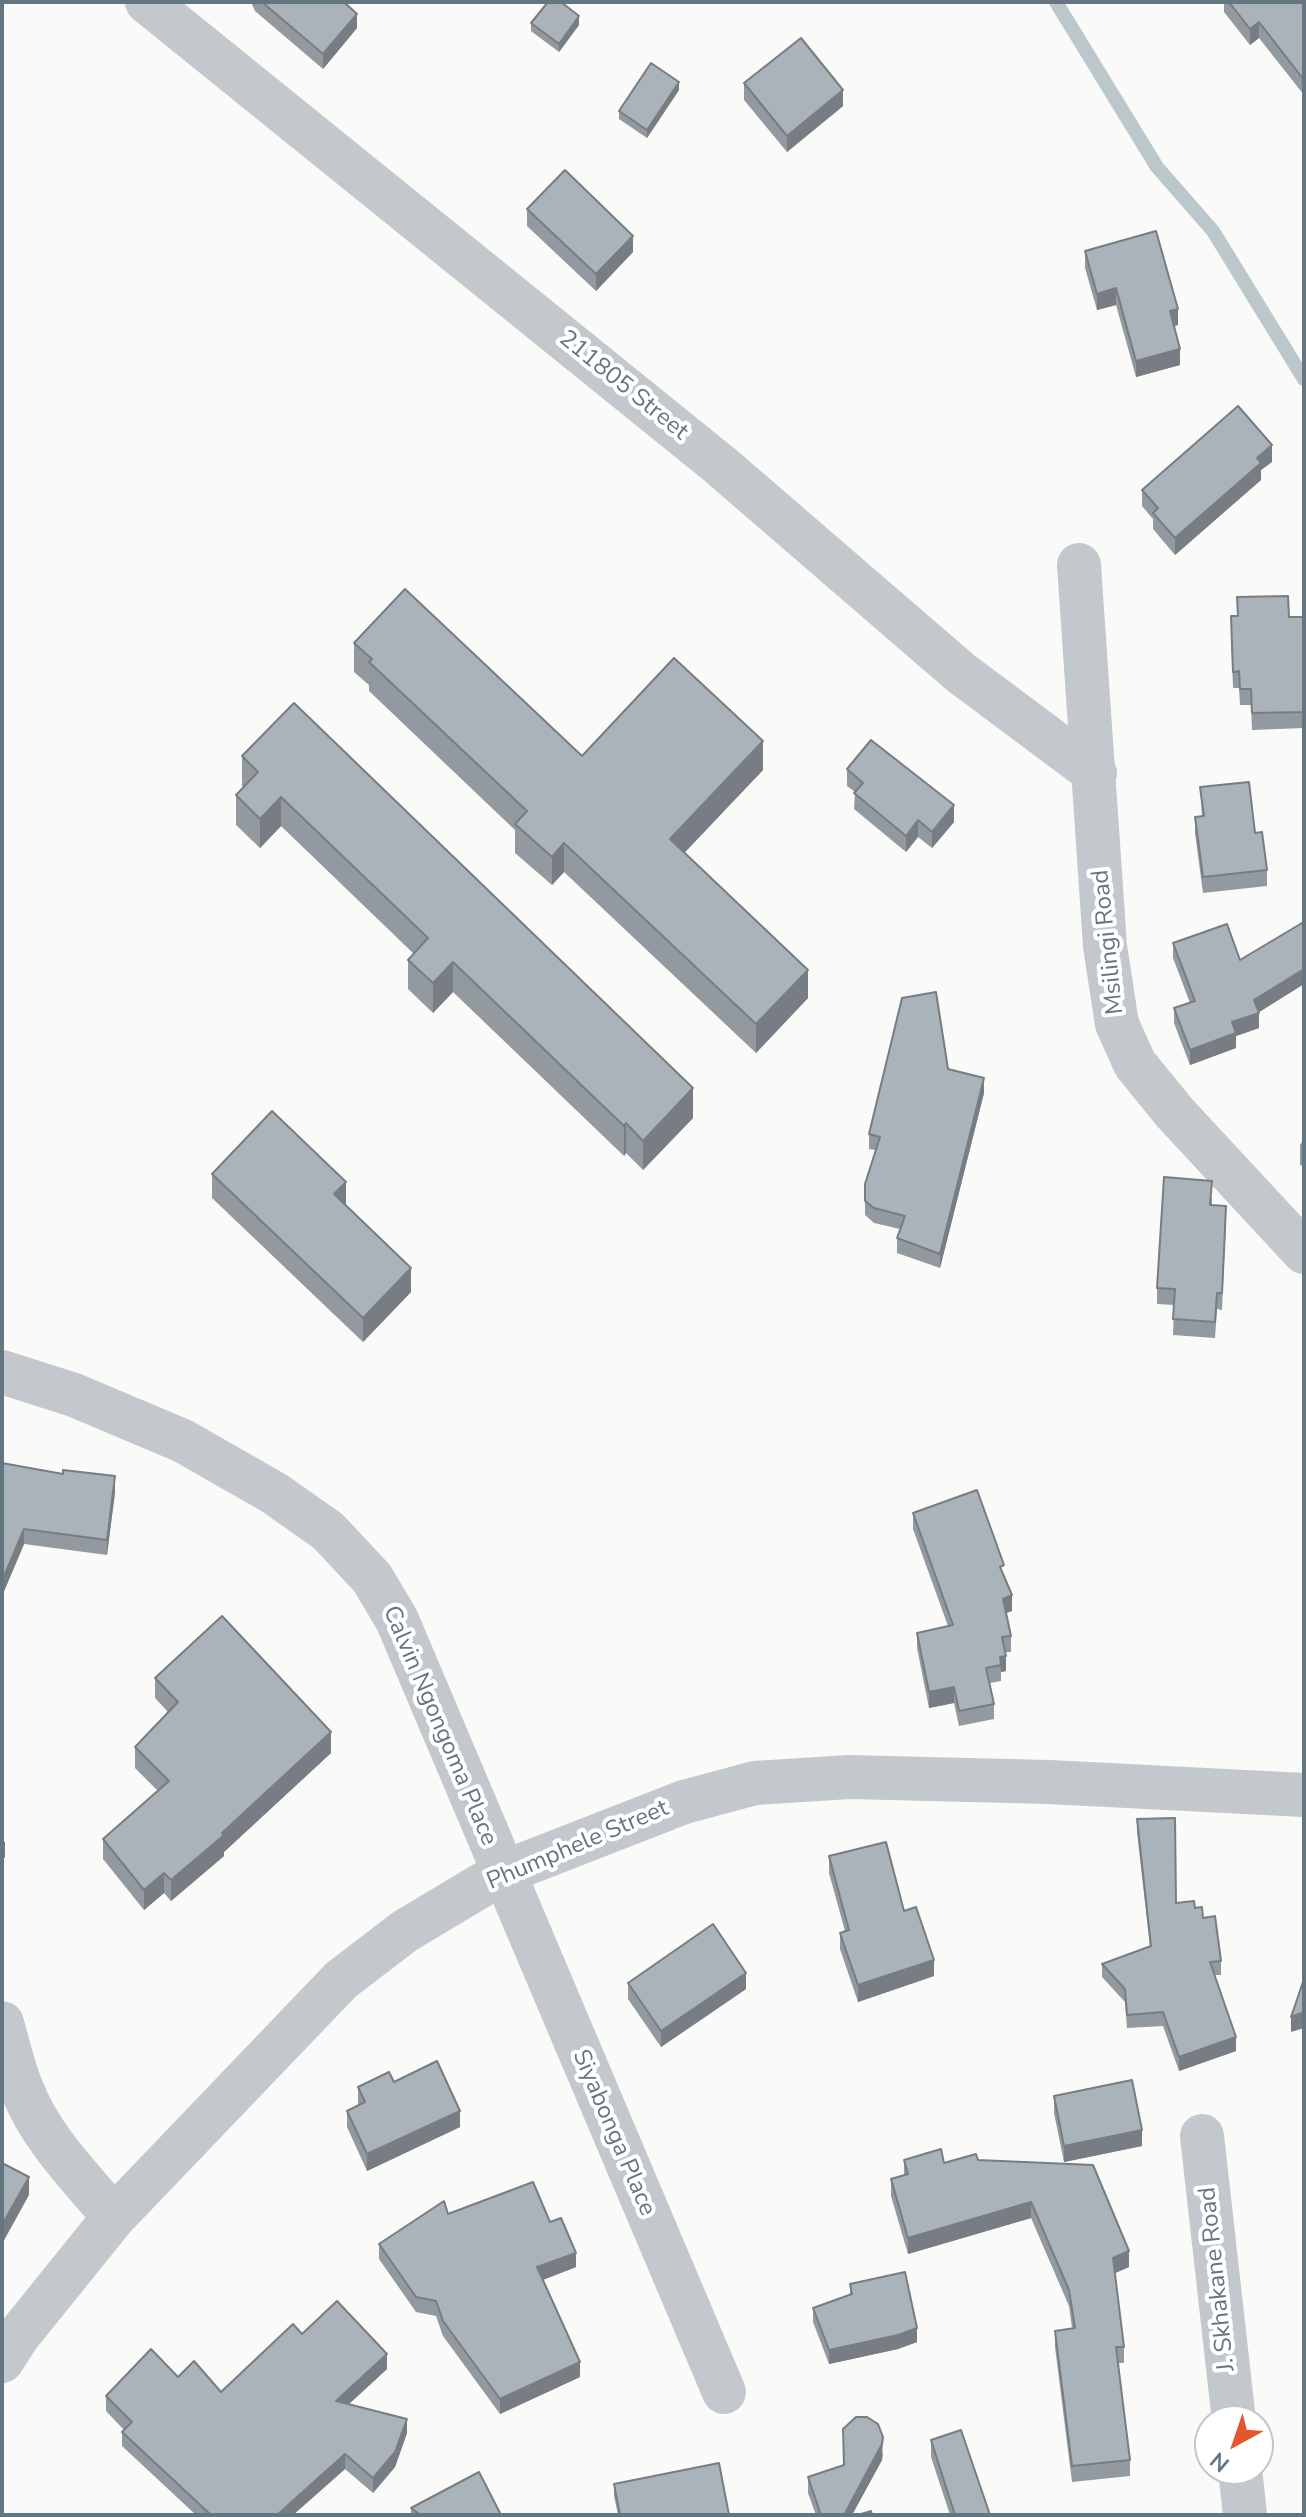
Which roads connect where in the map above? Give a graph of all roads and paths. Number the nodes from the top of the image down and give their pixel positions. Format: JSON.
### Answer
{"nodes":[{"id":1,"x":147,"y":2,"type":"edge"},
{"id":2,"x":1079,"y":565,"type":"dead end"},
{"id":3,"x":1095,"y":773,"type":"junction"},
{"id":4,"x":1304,"y":1252,"type":"edge"},
{"id":5,"x":2,"y":1372,"type":"edge"},
{"id":6,"x":1304,"y":1795,"type":"edge"},
{"id":7,"x":502,"y":1873,"type":"junction"},
{"id":8,"x":2,"y":2023,"type":"edge"},
{"id":9,"x":1202,"y":2136,"type":"dead end"},
{"id":10,"x":114,"y":2217,"type":"junction"},
{"id":11,"x":2,"y":2361,"type":"edge"},
{"id":12,"x":724,"y":2392,"type":"dead end"},
{"id":13,"x":1232,"y":2405,"type":"edge"},
{"id":14,"x":1242,"y":2485,"type":"edge"},
{"id":15,"x":1245,"y":2515,"type":"edge"}],
"edges":[{"from":1,"to":3,"type":"street","name":"211805 Street"},
{"from":2,"to":3,"type":"street","name":"Msilingi Road"},
{"from":3,"to":4,"type":"street","name":"Msilingi Road"},
{"from":5,"to":7,"type":"street","name":"Calvin Ngongoma Place"},
{"from":6,"to":7,"type":"street","name":"Phumphele Street"},
{"from":7,"to":10,"type":"street","name":"Phumphele Street"},
{"from":7,"to":12,"type":"street","name":"Siyabonga Place"},
{"from":8,"to":10,"type":"street"},
{"from":9,"to":13,"type":"street","name":"J. Skhakane Road"},
{"from":10,"to":11,"type":"street","name":"Phumphele Street"},
{"from":14,"to":15,"type":"street"}]}
